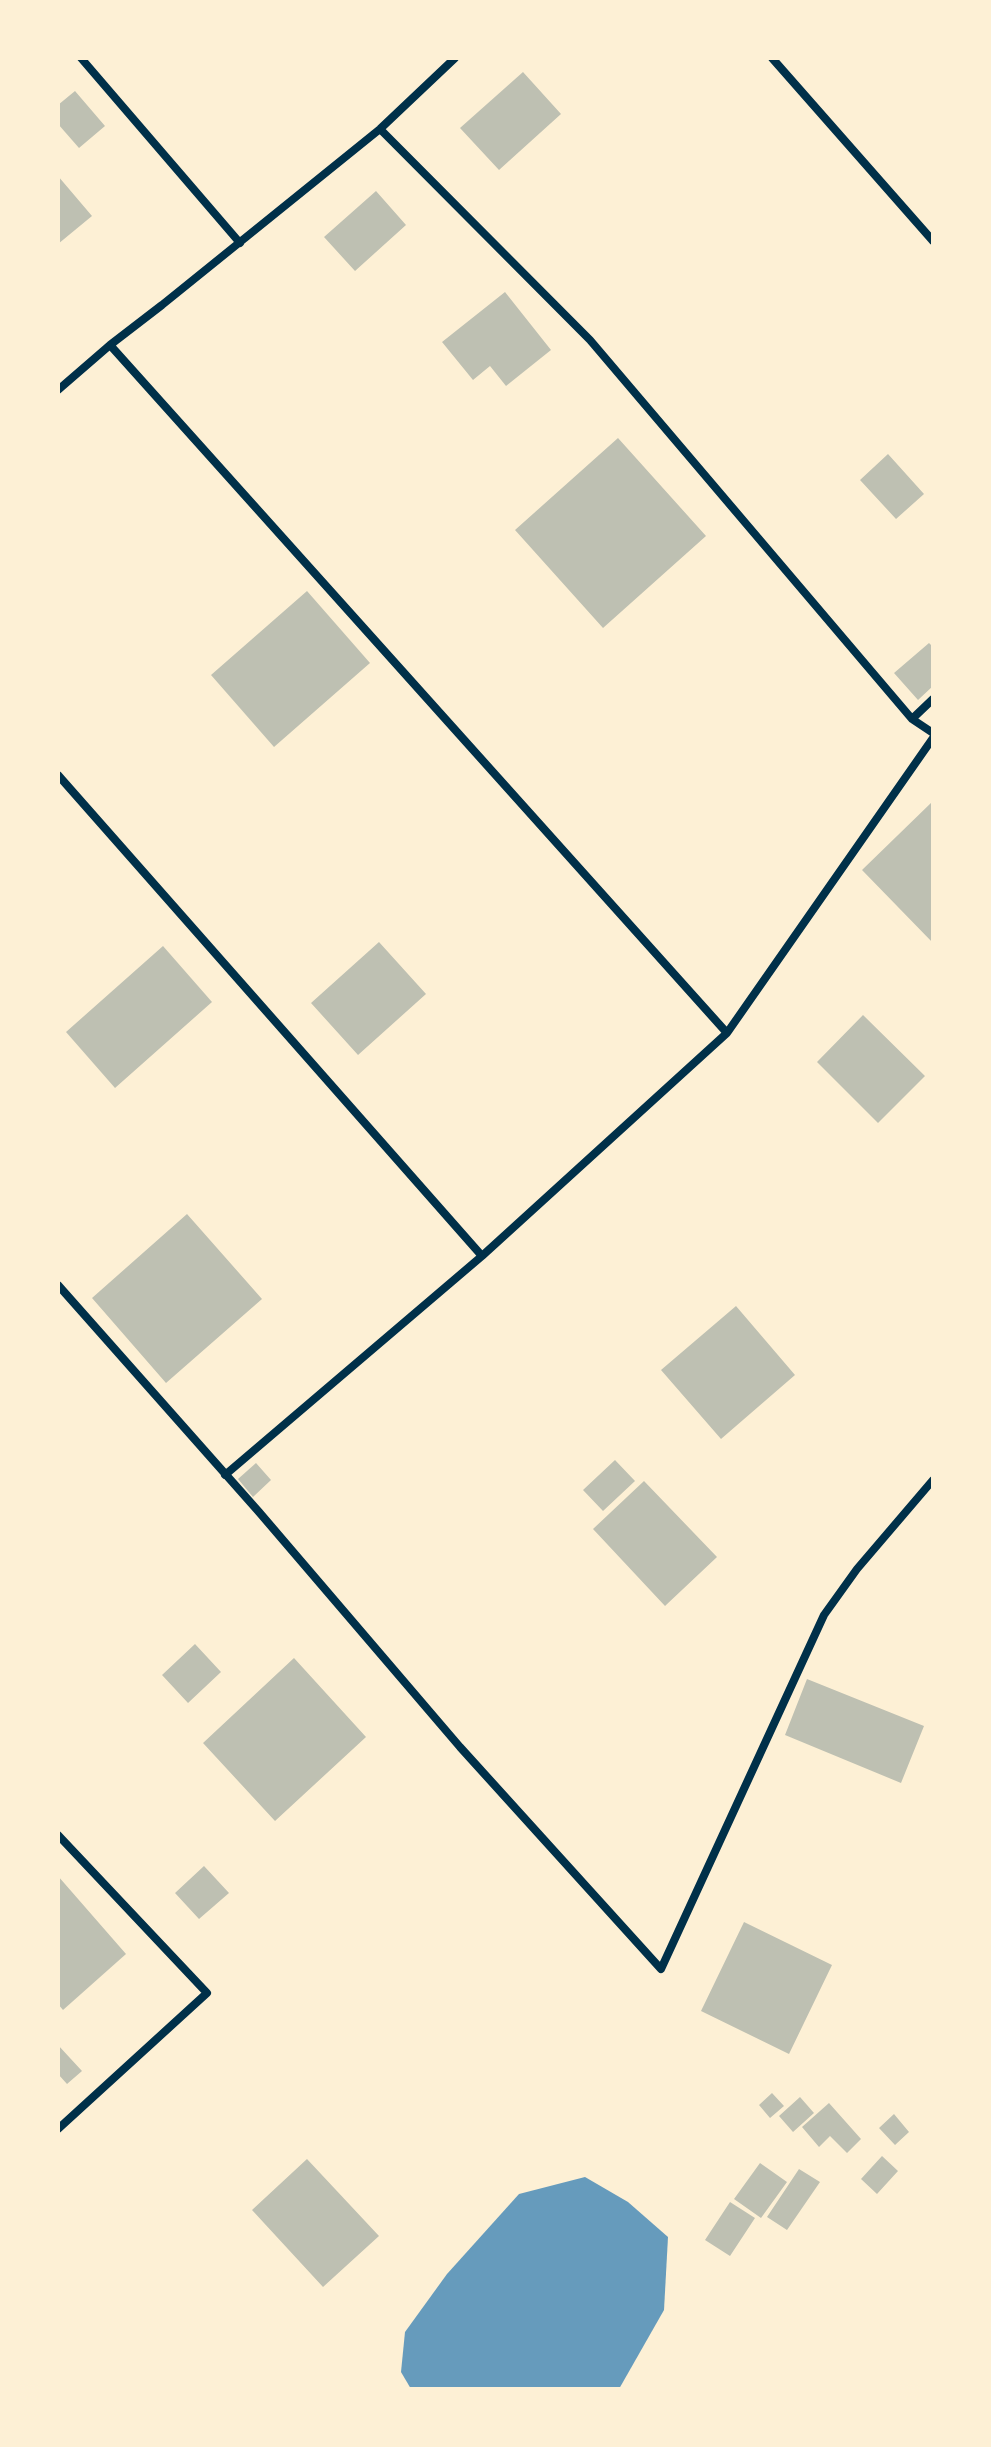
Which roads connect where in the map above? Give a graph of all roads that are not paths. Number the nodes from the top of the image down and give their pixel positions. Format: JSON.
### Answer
{"nodes":[{"id":1,"x":81,"y":58,"type":"edge"},
{"id":2,"x":455,"y":58,"type":"edge"},
{"id":3,"x":772,"y":58,"type":"edge"},
{"id":4,"x":380,"y":129,"type":"junction"},
{"id":5,"x":933,"y":241,"type":"edge"},
{"id":6,"x":240,"y":243,"type":"junction"},
{"id":7,"x":110,"y":345,"type":"junction"},
{"id":8,"x":58,"y":390,"type":"edge"},
{"id":9,"x":933,"y":699,"type":"edge"},
{"id":10,"x":912,"y":719,"type":"junction"},
{"id":11,"x":933,"y":736,"type":"edge"},
{"id":12,"x":58,"y":775,"type":"edge"},
{"id":13,"x":727,"y":1033,"type":"junction"},
{"id":14,"x":482,"y":1256,"type":"junction"},
{"id":15,"x":58,"y":1285,"type":"edge"},
{"id":16,"x":225,"y":1475,"type":"junction"},
{"id":17,"x":933,"y":1480,"type":"edge"},
{"id":18,"x":58,"y":1835,"type":"edge"},
{"id":19,"x":58,"y":2129,"type":"edge"}],
"edges":[{"from":1,"to":6,"type":"street"},
{"from":2,"to":4,"type":"street"},
{"from":3,"to":5,"type":"street"},
{"from":4,"to":6,"type":"street"},
{"from":4,"to":10,"type":"street"},
{"from":6,"to":7,"type":"street"},
{"from":7,"to":8,"type":"street"},
{"from":7,"to":13,"type":"street"},
{"from":9,"to":10,"type":"street"},
{"from":10,"to":11,"type":"street"},
{"from":11,"to":13,"type":"street"},
{"from":12,"to":14,"type":"street"},
{"from":13,"to":14,"type":"street"},
{"from":14,"to":16,"type":"street"},
{"from":15,"to":16,"type":"street"},
{"from":16,"to":17,"type":"street"},
{"from":18,"to":19,"type":"street"}]}
